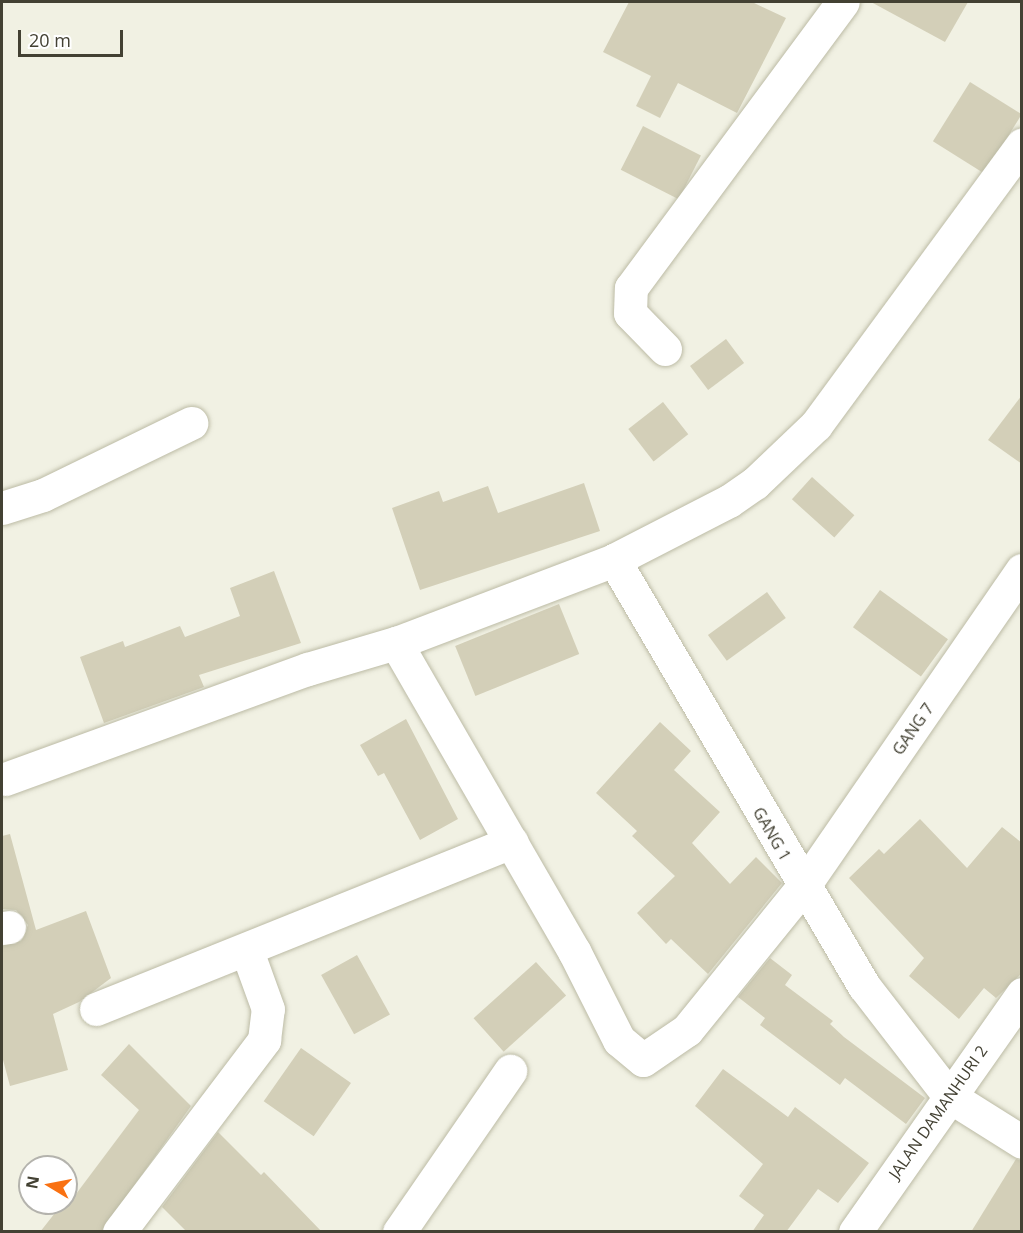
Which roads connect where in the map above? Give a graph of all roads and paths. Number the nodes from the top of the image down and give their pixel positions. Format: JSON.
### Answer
{"nodes":[{"id":1,"x":838,"y":3,"type":"edge"},
{"id":2,"x":1022,"y":145,"type":"edge"},
{"id":3,"x":665,"y":349,"type":"dead end"},
{"id":4,"x":191,"y":423,"type":"dead end"},
{"id":5,"x":2,"y":508,"type":"edge"},
{"id":6,"x":614,"y":560,"type":"junction"},
{"id":7,"x":1022,"y":570,"type":"edge"},
{"id":8,"x":396,"y":643,"type":"junction"},
{"id":9,"x":5,"y":779,"type":"dead end"},
{"id":10,"x":512,"y":842,"type":"junction"},
{"id":11,"x":803,"y":887,"type":"junction"},
{"id":12,"x":247,"y":951,"type":"junction"},
{"id":13,"x":1022,"y":994,"type":"edge"},
{"id":14,"x":96,"y":1009,"type":"dead end"},
{"id":15,"x":510,"y":1071,"type":"dead end"},
{"id":16,"x":949,"y":1096,"type":"junction"},
{"id":17,"x":1022,"y":1143,"type":"edge"},
{"id":18,"x":119,"y":1232,"type":"edge"},
{"id":19,"x":399,"y":1232,"type":"edge"},
{"id":20,"x":855,"y":1232,"type":"edge"}],
"edges":[{"from":1,"to":3,"type":"street"},
{"from":2,"to":6,"type":"street"},
{"from":4,"to":5,"type":"street"},
{"from":6,"to":8,"type":"street"},
{"from":6,"to":11,"type":"street","name":"GANG 1"},
{"from":7,"to":11,"type":"street","name":"GANG 7"},
{"from":8,"to":9,"type":"street"},
{"from":8,"to":10,"type":"street"},
{"from":10,"to":11,"type":"street","name":"GANG 7"},
{"from":10,"to":12,"type":"street"},
{"from":11,"to":16,"type":"street","name":"GANG 1"},
{"from":12,"to":14,"type":"street"},
{"from":12,"to":18,"type":"street"},
{"from":13,"to":16,"type":"street","name":"JALAN DAMANHURI 2"},
{"from":15,"to":19,"type":"street"},
{"from":16,"to":17,"type":"street","name":"GANG 1"},
{"from":16,"to":20,"type":"street","name":"JALAN DAMANHURI 2"}]}
